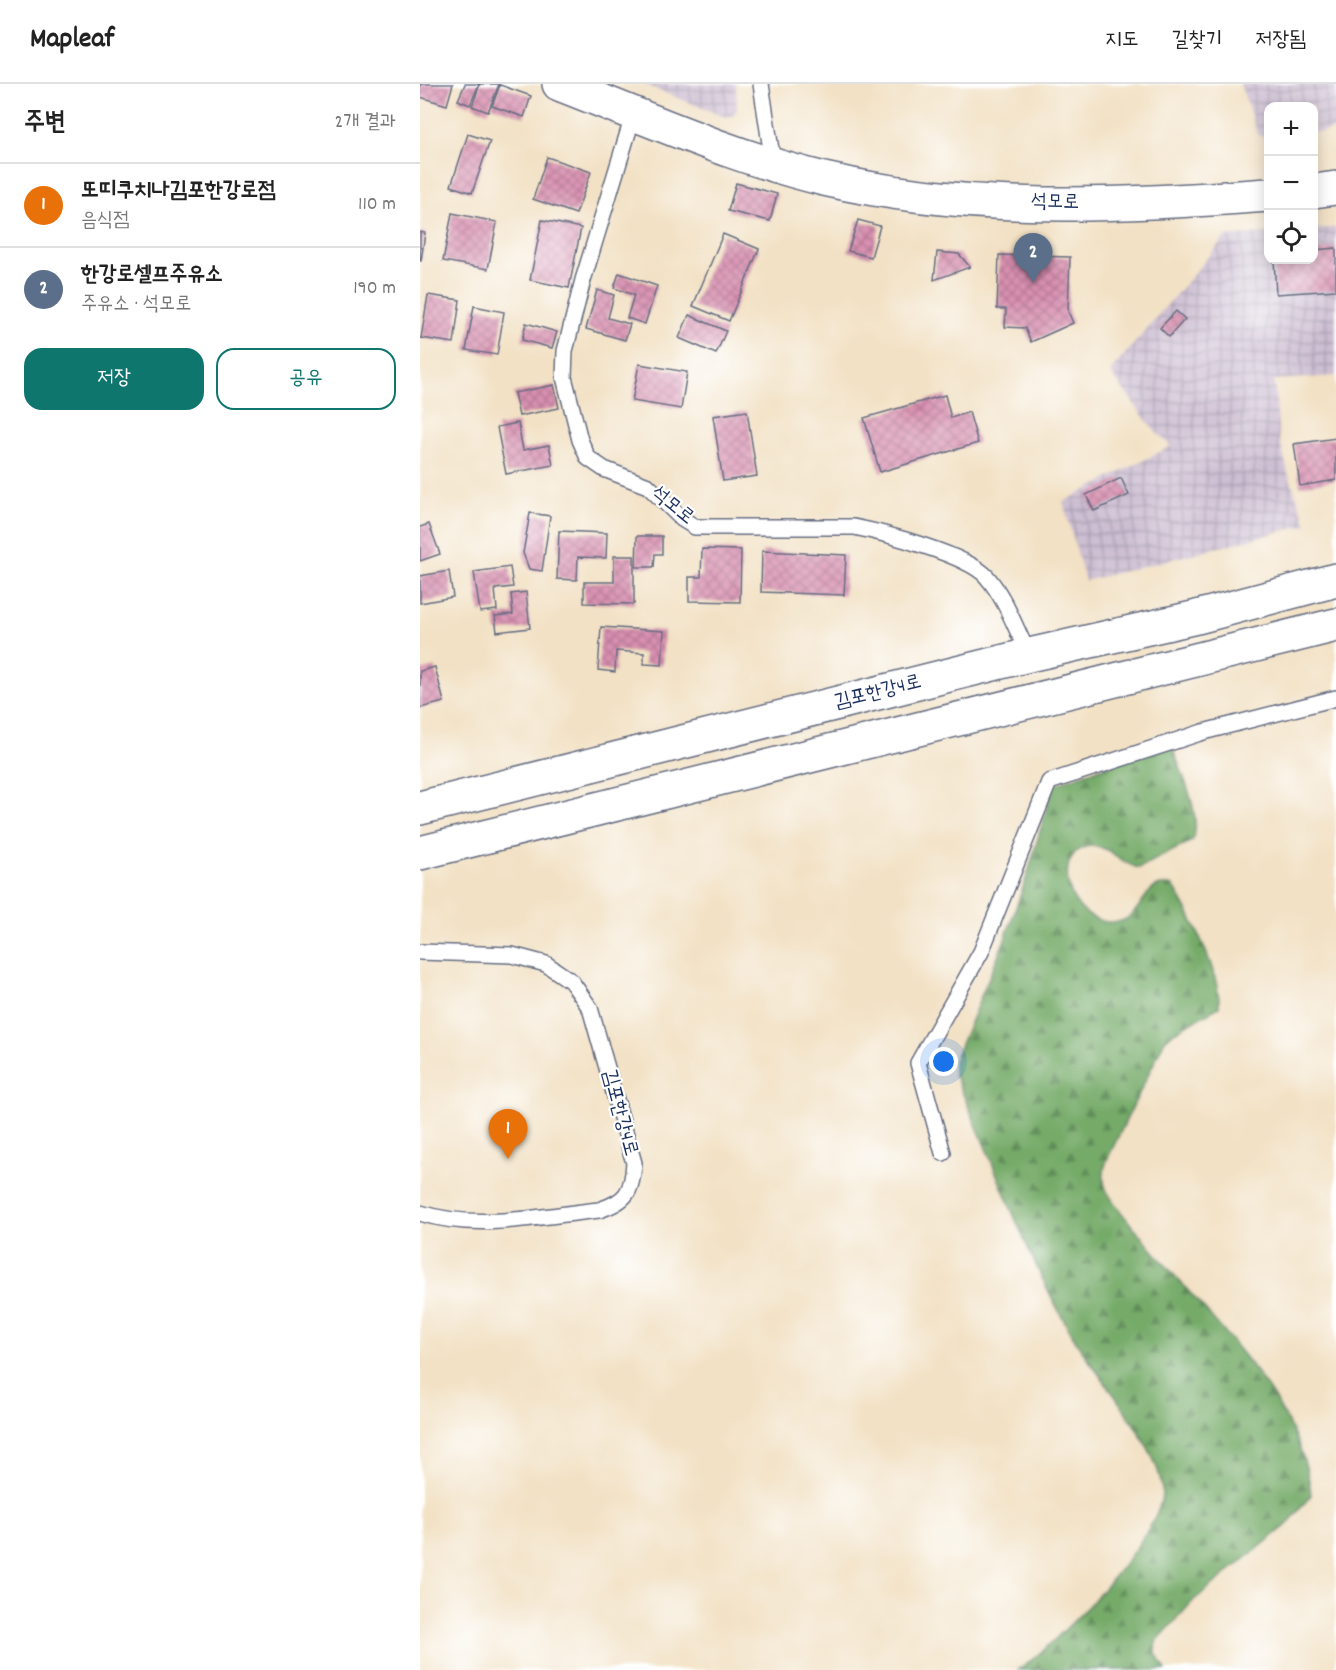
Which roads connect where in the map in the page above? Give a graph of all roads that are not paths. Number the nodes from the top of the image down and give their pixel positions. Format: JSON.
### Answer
{"nodes":[{"id":1,"x":559,"y":84,"type":"edge"},
{"id":2,"x":761,"y":84,"type":"edge"},
{"id":3,"x":634,"y":113,"type":"junction"},
{"id":4,"x":773,"y":163,"type":"junction"},
{"id":5,"x":1336,"y":188,"type":"edge"},
{"id":6,"x":1318,"y":190,"type":"edge"},
{"id":7,"x":1264,"y":195,"type":"edge"},
{"id":8,"x":1336,"y":580,"type":"edge"},
{"id":9,"x":1336,"y":625,"type":"edge"},
{"id":10,"x":1029,"y":655,"type":"junction"},
{"id":11,"x":1336,"y":698,"type":"edge"},
{"id":12,"x":420,"y":808,"type":"edge"},
{"id":13,"x":420,"y":853,"type":"edge"},
{"id":14,"x":420,"y":952,"type":"edge"},
{"id":15,"x":943,"y":1153,"type":"dead end"},
{"id":16,"x":420,"y":1213,"type":"edge"}],
"edges":[{"from":1,"to":3,"type":"street","name":"석모로"},
{"from":2,"to":4,"type":"lane"},
{"from":3,"to":4,"type":"street","name":"석모로"},
{"from":3,"to":10,"type":"lane","name":"석모로"},
{"from":4,"to":7,"type":"street","name":"석모로"},
{"from":5,"to":6,"type":"street"},
{"from":8,"to":10,"type":"street","name":"김포한강4로"},
{"from":9,"to":13,"type":"street"},
{"from":10,"to":12,"type":"street","name":"김포한강4로"},
{"from":11,"to":15,"type":"lane"},
{"from":14,"to":16,"type":"lane","name":"김포한강4로"}]}
